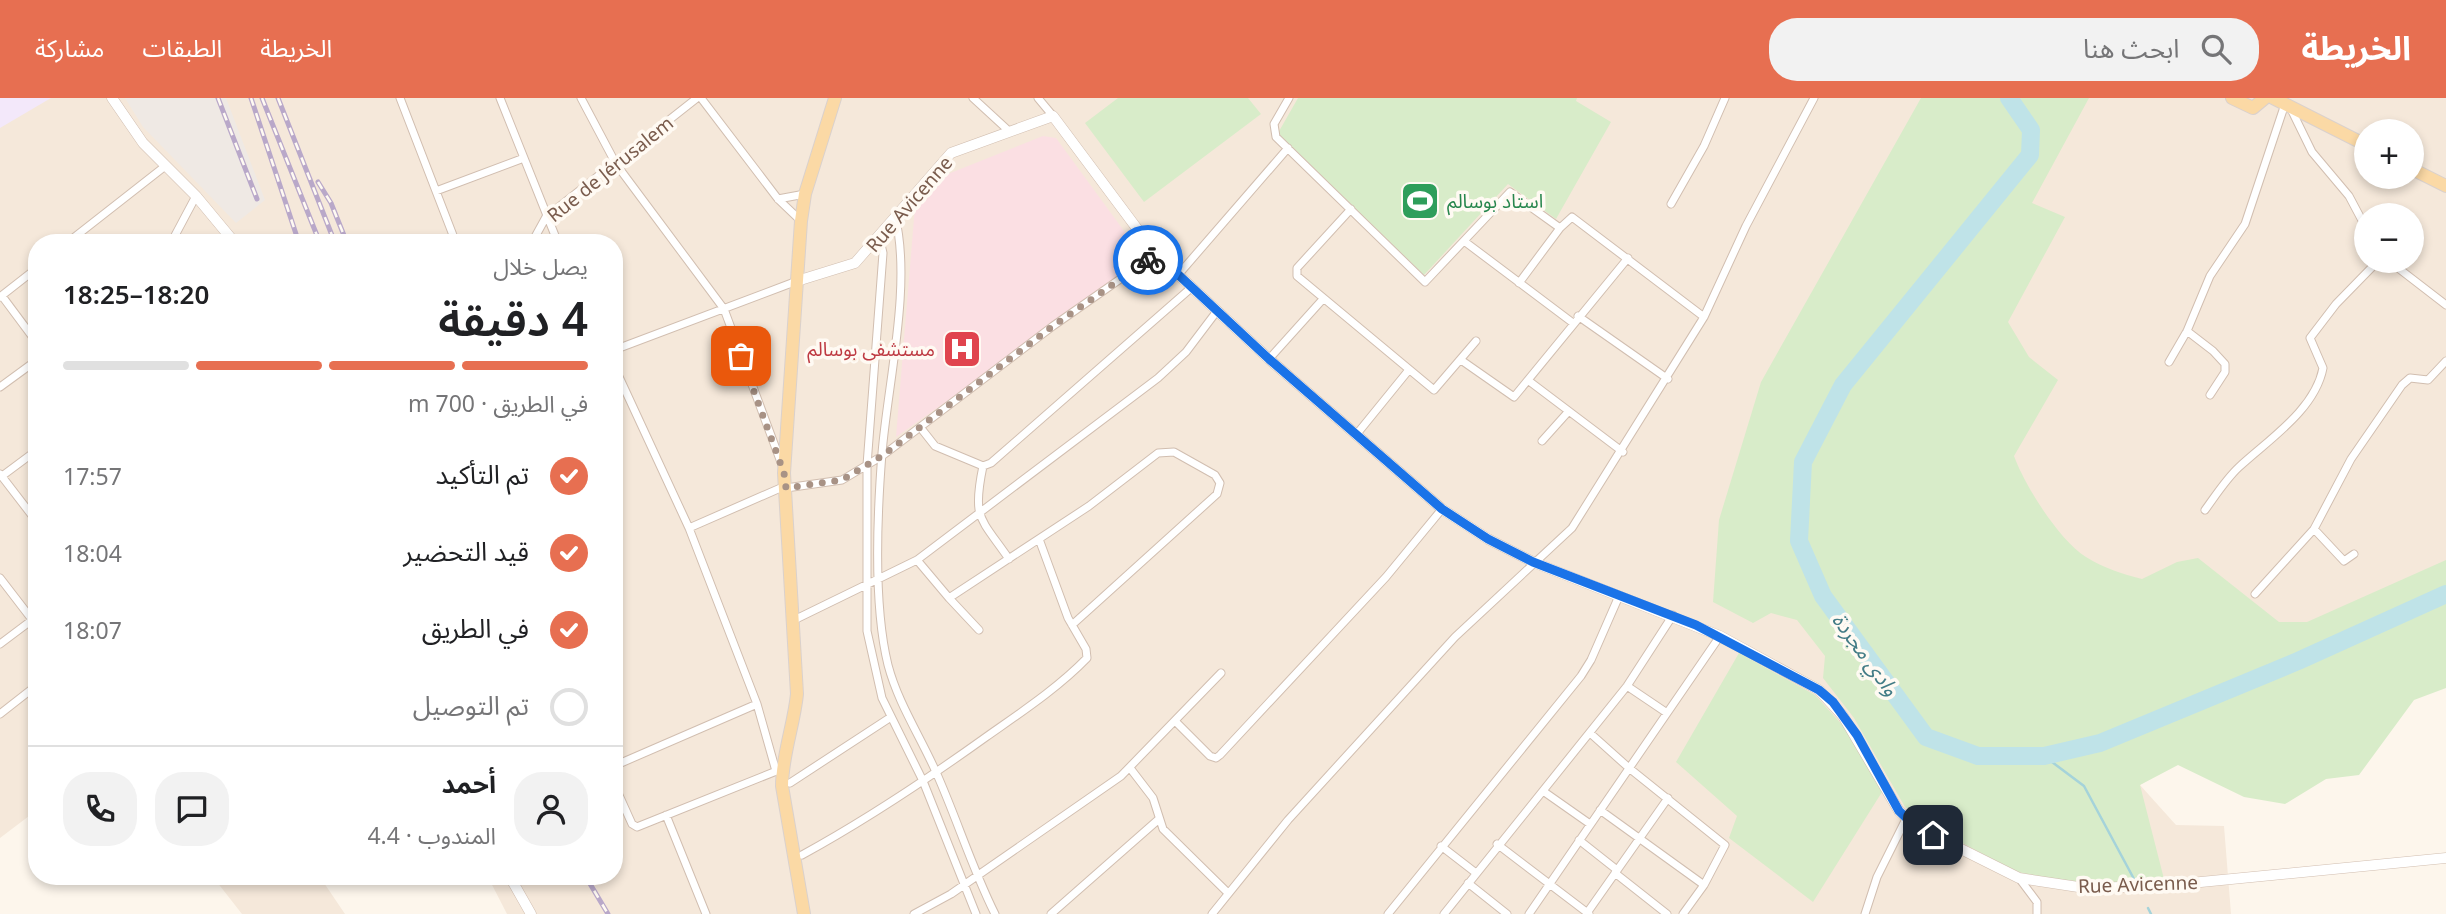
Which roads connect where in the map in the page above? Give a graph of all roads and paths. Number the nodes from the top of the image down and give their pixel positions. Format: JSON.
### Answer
{"nodes":[{"id":1,"x":112,"y":98,"type":"edge"},
{"id":2,"x":401,"y":98,"type":"edge"},
{"id":3,"x":500,"y":98,"type":"edge"},
{"id":4,"x":581,"y":98,"type":"edge"},
{"id":5,"x":699,"y":98,"type":"edge"},
{"id":6,"x":835,"y":98,"type":"edge"},
{"id":7,"x":973,"y":98,"type":"edge"},
{"id":8,"x":1038,"y":98,"type":"edge"},
{"id":9,"x":1289,"y":98,"type":"edge"},
{"id":10,"x":1715,"y":98,"type":"edge"},
{"id":11,"x":1814,"y":98,"type":"edge"},
{"id":12,"x":2232,"y":98,"type":"edge"},
{"id":13,"x":2265,"y":98,"type":"edge"},
{"id":14,"x":1725,"y":99,"type":"edge"},
{"id":15,"x":2283,"y":103,"type":"edge"},
{"id":16,"x":1053,"y":116,"type":"junction"},
{"id":17,"x":1010,"y":132,"type":"junction"},
{"id":18,"x":2354,"y":139,"type":"edge"},
{"id":19,"x":1288,"y":148,"type":"junction"},
{"id":20,"x":524,"y":158,"type":"junction"},
{"id":21,"x":616,"y":164,"type":"junction"},
{"id":22,"x":164,"y":167,"type":"junction"},
{"id":23,"x":2424,"y":175,"type":"edge"},
{"id":24,"x":2446,"y":186,"type":"edge"},
{"id":25,"x":436,"y":191,"type":"junction"},
{"id":26,"x":805,"y":194,"type":"junction"},
{"id":27,"x":196,"y":196,"type":"junction"},
{"id":28,"x":778,"y":199,"type":"junction"},
{"id":29,"x":1671,"y":204,"type":"dead end"},
{"id":30,"x":2354,"y":207,"type":"edge"},
{"id":31,"x":1351,"y":209,"type":"junction"},
{"id":32,"x":895,"y":216,"type":"junction"},
{"id":33,"x":546,"y":217,"type":"junction"},
{"id":34,"x":801,"y":221,"type":"junction"},
{"id":35,"x":1560,"y":228,"type":"junction"},
{"id":36,"x":228,"y":232,"type":"edge"},
{"id":37,"x":79,"y":234,"type":"edge"},
{"id":38,"x":176,"y":234,"type":"edge"},
{"id":39,"x":453,"y":234,"type":"edge"},
{"id":40,"x":537,"y":234,"type":"edge"},
{"id":41,"x":554,"y":234,"type":"edge"},
{"id":42,"x":879,"y":236,"type":"junction"},
{"id":43,"x":1464,"y":241,"type":"junction"},
{"id":44,"x":1156,"y":254,"type":"junction"},
{"id":45,"x":1628,"y":258,"type":"junction"},
{"id":46,"x":2366,"y":273,"type":"edge"},
{"id":47,"x":2405,"y":273,"type":"edge"},
{"id":48,"x":28,"y":275,"type":"edge"},
{"id":49,"x":1178,"y":275,"type":"junction"},
{"id":50,"x":797,"y":281,"type":"junction"},
{"id":51,"x":1519,"y":284,"type":"junction"},
{"id":52,"x":1191,"y":288,"type":"junction"},
{"id":53,"x":1,"y":297,"type":"edge"},
{"id":54,"x":1323,"y":299,"type":"junction"},
{"id":55,"x":2446,"y":305,"type":"edge"},
{"id":56,"x":724,"y":309,"type":"junction"},
{"id":57,"x":1217,"y":311,"type":"junction"},
{"id":58,"x":1704,"y":317,"type":"junction"},
{"id":59,"x":1576,"y":319,"type":"junction"},
{"id":60,"x":2187,"y":331,"type":"junction"},
{"id":61,"x":28,"y":332,"type":"edge"},
{"id":62,"x":1476,"y":341,"type":"dead end"},
{"id":63,"x":623,"y":347,"type":"edge"},
{"id":64,"x":1269,"y":359,"type":"junction"},
{"id":65,"x":1461,"y":360,"type":"junction"},
{"id":66,"x":2446,"y":361,"type":"edge"},
{"id":67,"x":2169,"y":362,"type":"dead end"},
{"id":68,"x":28,"y":367,"type":"edge"},
{"id":69,"x":1408,"y":371,"type":"junction"},
{"id":70,"x":1668,"y":379,"type":"junction"},
{"id":71,"x":1529,"y":381,"type":"junction"},
{"id":72,"x":623,"y":385,"type":"edge"},
{"id":73,"x":0,"y":387,"type":"edge"},
{"id":74,"x":2210,"y":395,"type":"dead end"},
{"id":75,"x":1568,"y":412,"type":"junction"},
{"id":76,"x":920,"y":427,"type":"junction"},
{"id":77,"x":1356,"y":435,"type":"junction"},
{"id":78,"x":1542,"y":441,"type":"dead end"},
{"id":79,"x":1622,"y":452,"type":"junction"},
{"id":80,"x":28,"y":456,"type":"edge"},
{"id":81,"x":882,"y":456,"type":"junction"},
{"id":82,"x":866,"y":465,"type":"junction"},
{"id":83,"x":983,"y":466,"type":"junction"},
{"id":84,"x":1,"y":475,"type":"edge"},
{"id":85,"x":785,"y":482,"type":"junction"},
{"id":86,"x":1442,"y":509,"type":"junction"},
{"id":87,"x":28,"y":510,"type":"edge"},
{"id":88,"x":2205,"y":510,"type":"dead end"},
{"id":89,"x":978,"y":514,"type":"junction"},
{"id":90,"x":689,"y":528,"type":"junction"},
{"id":91,"x":2314,"y":529,"type":"junction"},
{"id":92,"x":1040,"y":539,"type":"junction"},
{"id":93,"x":2354,"y":554,"type":"dead end"},
{"id":94,"x":1009,"y":559,"type":"junction"},
{"id":95,"x":917,"y":560,"type":"junction"},
{"id":96,"x":1533,"y":562,"type":"junction"},
{"id":97,"x":0,"y":578,"type":"edge"},
{"id":98,"x":879,"y":579,"type":"junction"},
{"id":99,"x":865,"y":585,"type":"junction"},
{"id":100,"x":2255,"y":594,"type":"dead end"},
{"id":101,"x":1619,"y":596,"type":"junction"},
{"id":102,"x":949,"y":598,"type":"junction"},
{"id":103,"x":28,"y":615,"type":"edge"},
{"id":104,"x":1673,"y":615,"type":"junction"},
{"id":105,"x":794,"y":620,"type":"junction"},
{"id":106,"x":1072,"y":625,"type":"junction"},
{"id":107,"x":28,"y":627,"type":"edge"},
{"id":108,"x":979,"y":630,"type":"dead end"},
{"id":109,"x":1720,"y":636,"type":"junction"},
{"id":110,"x":0,"y":644,"type":"edge"},
{"id":111,"x":1221,"y":673,"type":"dead end"},
{"id":112,"x":1627,"y":685,"type":"junction"},
{"id":113,"x":28,"y":692,"type":"edge"},
{"id":114,"x":757,"y":704,"type":"junction"},
{"id":115,"x":1667,"y":713,"type":"junction"},
{"id":116,"x":0,"y":714,"type":"edge"},
{"id":117,"x":891,"y":717,"type":"junction"},
{"id":118,"x":1176,"y":722,"type":"junction"},
{"id":119,"x":1590,"y":733,"type":"junction"},
{"id":120,"x":623,"y":762,"type":"edge"},
{"id":121,"x":1130,"y":768,"type":"junction"},
{"id":122,"x":1629,"y":768,"type":"junction"},
{"id":123,"x":782,"y":770,"type":"junction"},
{"id":124,"x":936,"y":772,"type":"junction"},
{"id":125,"x":923,"y":781,"type":"junction"},
{"id":126,"x":790,"y":783,"type":"junction"},
{"id":127,"x":1543,"y":791,"type":"junction"},
{"id":128,"x":1668,"y":798,"type":"junction"},
{"id":129,"x":623,"y":803,"type":"edge"},
{"id":130,"x":1600,"y":810,"type":"junction"},
{"id":131,"x":666,"y":815,"type":"junction"},
{"id":132,"x":1159,"y":819,"type":"junction"},
{"id":133,"x":1906,"y":819,"type":"junction"},
{"id":134,"x":1590,"y":824,"type":"junction"},
{"id":135,"x":1640,"y":838,"type":"junction"},
{"id":136,"x":1579,"y":840,"type":"junction"},
{"id":137,"x":1497,"y":844,"type":"junction"},
{"id":138,"x":1441,"y":846,"type":"junction"},
{"id":139,"x":802,"y":855,"type":"junction"},
{"id":140,"x":2446,"y":858,"type":"edge"},
{"id":141,"x":1616,"y":872,"type":"junction"},
{"id":142,"x":1476,"y":873,"type":"junction"},
{"id":143,"x":976,"y":876,"type":"junction"},
{"id":144,"x":2019,"y":878,"type":"junction"},
{"id":145,"x":1468,"y":883,"type":"junction"},
{"id":146,"x":1550,"y":883,"type":"junction"},
{"id":147,"x":515,"y":885,"type":"edge"},
{"id":148,"x":1704,"y":885,"type":"junction"},
{"id":149,"x":962,"y":886,"type":"junction"},
{"id":150,"x":1228,"y":893,"type":"junction"},
{"id":151,"x":1588,"y":913,"type":"edge"},
{"id":152,"x":531,"y":914,"type":"edge"},
{"id":153,"x":706,"y":914,"type":"edge"},
{"id":154,"x":804,"y":914,"type":"edge"},
{"id":155,"x":812,"y":914,"type":"edge"},
{"id":156,"x":914,"y":914,"type":"edge"},
{"id":157,"x":976,"y":914,"type":"edge"},
{"id":158,"x":995,"y":914,"type":"edge"},
{"id":159,"x":1051,"y":914,"type":"edge"},
{"id":160,"x":1212,"y":914,"type":"edge"},
{"id":161,"x":1388,"y":914,"type":"edge"},
{"id":162,"x":1444,"y":914,"type":"edge"},
{"id":163,"x":1507,"y":914,"type":"edge"},
{"id":164,"x":1530,"y":914,"type":"edge"},
{"id":165,"x":1667,"y":914,"type":"edge"},
{"id":166,"x":1683,"y":914,"type":"edge"},
{"id":167,"x":1865,"y":914,"type":"edge"},
{"id":168,"x":2037,"y":914,"type":"edge"}],
"edges":[{"from":1,"to":22,"type":"street"},
{"from":2,"to":25,"type":"street"},
{"from":3,"to":20,"type":"street"},
{"from":4,"to":21,"type":"street"},
{"from":5,"to":21,"type":"street","name":"Rue de Jérusalem"},
{"from":5,"to":28,"type":"street"},
{"from":6,"to":26,"type":"main road"},
{"from":7,"to":17,"type":"street"},
{"from":8,"to":16,"type":"street"},
{"from":9,"to":19,"type":"street"},
{"from":10,"to":14,"type":"street"},
{"from":11,"to":58,"type":"street"},
{"from":12,"to":13,"type":"main road"},
{"from":14,"to":29,"type":"street"},
{"from":15,"to":18,"type":"main road"},
{"from":15,"to":30,"type":"street"},
{"from":15,"to":60,"type":"street"},
{"from":16,"to":17,"type":"street","name":"Rue Avicenne"},
{"from":16,"to":44,"type":"street"},
{"from":17,"to":32,"type":"street","name":"Rue Avicenne"},
{"from":19,"to":31,"type":"street"},
{"from":19,"to":49,"type":"street"},
{"from":20,"to":25,"type":"street"},
{"from":20,"to":33,"type":"street"},
{"from":21,"to":33,"type":"street","name":"Rue de Jérusalem"},
{"from":21,"to":56,"type":"street"},
{"from":22,"to":27,"type":"street"},
{"from":22,"to":37,"type":"street"},
{"from":23,"to":24,"type":"main road"},
{"from":25,"to":39,"type":"street"},
{"from":26,"to":28,"type":"street"},
{"from":26,"to":34,"type":"main road"},
{"from":27,"to":36,"type":"street"},
{"from":27,"to":38,"type":"street"},
{"from":28,"to":34,"type":"street"},
{"from":31,"to":43,"type":"street"},
{"from":31,"to":54,"type":"street"},
{"from":32,"to":42,"type":"street","name":"Rue Avicenne"},
{"from":32,"to":81,"type":"street"},
{"from":33,"to":40,"type":"street","name":"Rue de Jérusalem"},
{"from":33,"to":41,"type":"street"},
{"from":34,"to":50,"type":"main road"},
{"from":35,"to":43,"type":"street"},
{"from":35,"to":45,"type":"street"},
{"from":35,"to":51,"type":"street"},
{"from":42,"to":50,"type":"street","name":"Rue Avicenne"},
{"from":42,"to":82,"type":"street"},
{"from":43,"to":51,"type":"street"},
{"from":44,"to":49,"type":"street"},
{"from":44,"to":76,"type":"street"},
{"from":45,"to":58,"type":"street"},
{"from":45,"to":59,"type":"street"},
{"from":46,"to":88,"type":"street"},
{"from":47,"to":55,"type":"street"},
{"from":48,"to":53,"type":"street"},
{"from":49,"to":52,"type":"street"},
{"from":50,"to":56,"type":"street"},
{"from":50,"to":85,"type":"main road"},
{"from":51,"to":59,"type":"street"},
{"from":52,"to":57,"type":"street"},
{"from":52,"to":83,"type":"street"},
{"from":53,"to":61,"type":"street"},
{"from":54,"to":64,"type":"street"},
{"from":54,"to":69,"type":"street"},
{"from":56,"to":63,"type":"street"},
{"from":56,"to":85,"type":"street"},
{"from":57,"to":64,"type":"street"},
{"from":57,"to":89,"type":"street"},
{"from":58,"to":70,"type":"street"},
{"from":59,"to":70,"type":"street"},
{"from":59,"to":71,"type":"street"},
{"from":60,"to":67,"type":"street"},
{"from":60,"to":74,"type":"street"},
{"from":62,"to":65,"type":"street"},
{"from":64,"to":77,"type":"street"},
{"from":65,"to":69,"type":"street"},
{"from":65,"to":71,"type":"street"},
{"from":66,"to":91,"type":"street"},
{"from":68,"to":73,"type":"street"},
{"from":69,"to":77,"type":"street"},
{"from":70,"to":79,"type":"street"},
{"from":71,"to":75,"type":"street"},
{"from":72,"to":90,"type":"street"},
{"from":75,"to":78,"type":"street"},
{"from":75,"to":79,"type":"street"},
{"from":76,"to":81,"type":"street"},
{"from":76,"to":83,"type":"street"},
{"from":77,"to":86,"type":"street"},
{"from":79,"to":96,"type":"street"},
{"from":80,"to":84,"type":"street"},
{"from":81,"to":82,"type":"street"},
{"from":81,"to":98,"type":"street"},
{"from":82,"to":85,"type":"street"},
{"from":82,"to":99,"type":"street"},
{"from":83,"to":89,"type":"street"},
{"from":84,"to":87,"type":"street"},
{"from":85,"to":90,"type":"street"},
{"from":85,"to":105,"type":"main road"},
{"from":86,"to":96,"type":"street"},
{"from":86,"to":118,"type":"street"},
{"from":89,"to":94,"type":"street"},
{"from":89,"to":95,"type":"street"},
{"from":90,"to":114,"type":"street"},
{"from":91,"to":93,"type":"street"},
{"from":91,"to":100,"type":"street"},
{"from":92,"to":94,"type":"street"},
{"from":92,"to":106,"type":"street"},
{"from":92,"to":106,"type":"street"},
{"from":94,"to":102,"type":"street"},
{"from":95,"to":98,"type":"street"},
{"from":95,"to":102,"type":"street"},
{"from":96,"to":101,"type":"street"},
{"from":96,"to":150,"type":"street"},
{"from":97,"to":103,"type":"street"},
{"from":98,"to":99,"type":"street"},
{"from":98,"to":124,"type":"street"},
{"from":99,"to":105,"type":"street"},
{"from":99,"to":117,"type":"street"},
{"from":101,"to":104,"type":"street"},
{"from":101,"to":138,"type":"street"},
{"from":102,"to":108,"type":"street"},
{"from":104,"to":109,"type":"street"},
{"from":104,"to":112,"type":"street"},
{"from":105,"to":123,"type":"main road"},
{"from":106,"to":124,"type":"street"},
{"from":107,"to":110,"type":"street"},
{"from":109,"to":115,"type":"street"},
{"from":109,"to":133,"type":"street"},
{"from":111,"to":118,"type":"street"},
{"from":112,"to":115,"type":"street"},
{"from":112,"to":119,"type":"street"},
{"from":113,"to":116,"type":"street"},
{"from":114,"to":120,"type":"street"},
{"from":114,"to":123,"type":"street"},
{"from":115,"to":122,"type":"street"},
{"from":117,"to":125,"type":"street"},
{"from":117,"to":126,"type":"street"},
{"from":118,"to":121,"type":"street"},
{"from":119,"to":122,"type":"street"},
{"from":119,"to":127,"type":"street"},
{"from":121,"to":132,"type":"street"},
{"from":121,"to":143,"type":"street"},
{"from":122,"to":128,"type":"street"},
{"from":122,"to":130,"type":"street"},
{"from":123,"to":126,"type":"main road"},
{"from":123,"to":131,"type":"street"},
{"from":123,"to":154,"type":"main road"},
{"from":124,"to":125,"type":"street"},
{"from":124,"to":143,"type":"street"},
{"from":125,"to":139,"type":"street"},
{"from":125,"to":149,"type":"street"},
{"from":126,"to":139,"type":"main road"},
{"from":127,"to":134,"type":"street"},
{"from":127,"to":137,"type":"street"},
{"from":128,"to":135,"type":"street"},
{"from":128,"to":148,"type":"street"},
{"from":129,"to":131,"type":"street"},
{"from":130,"to":134,"type":"street"},
{"from":130,"to":135,"type":"street"},
{"from":131,"to":153,"type":"street"},
{"from":132,"to":150,"type":"street"},
{"from":132,"to":159,"type":"street"},
{"from":133,"to":144,"type":"street","name":"Rue Avicenne"},
{"from":133,"to":167,"type":"street"},
{"from":134,"to":136,"type":"street"},
{"from":135,"to":141,"type":"street"},
{"from":135,"to":148,"type":"street"},
{"from":136,"to":141,"type":"street"},
{"from":136,"to":146,"type":"street"},
{"from":137,"to":142,"type":"street"},
{"from":137,"to":146,"type":"street"},
{"from":138,"to":142,"type":"street"},
{"from":138,"to":161,"type":"street"},
{"from":139,"to":155,"type":"main road"},
{"from":140,"to":144,"type":"street","name":"Rue Avicenne"},
{"from":141,"to":151,"type":"street"},
{"from":141,"to":165,"type":"street"},
{"from":142,"to":145,"type":"street"},
{"from":143,"to":149,"type":"street"},
{"from":143,"to":158,"type":"street"},
{"from":144,"to":168,"type":"street"},
{"from":145,"to":162,"type":"street"},
{"from":145,"to":163,"type":"street"},
{"from":146,"to":151,"type":"street"},
{"from":146,"to":164,"type":"street"},
{"from":147,"to":152,"type":"street"},
{"from":148,"to":166,"type":"street"},
{"from":149,"to":156,"type":"street"},
{"from":149,"to":157,"type":"street"},
{"from":150,"to":160,"type":"street"}]}
